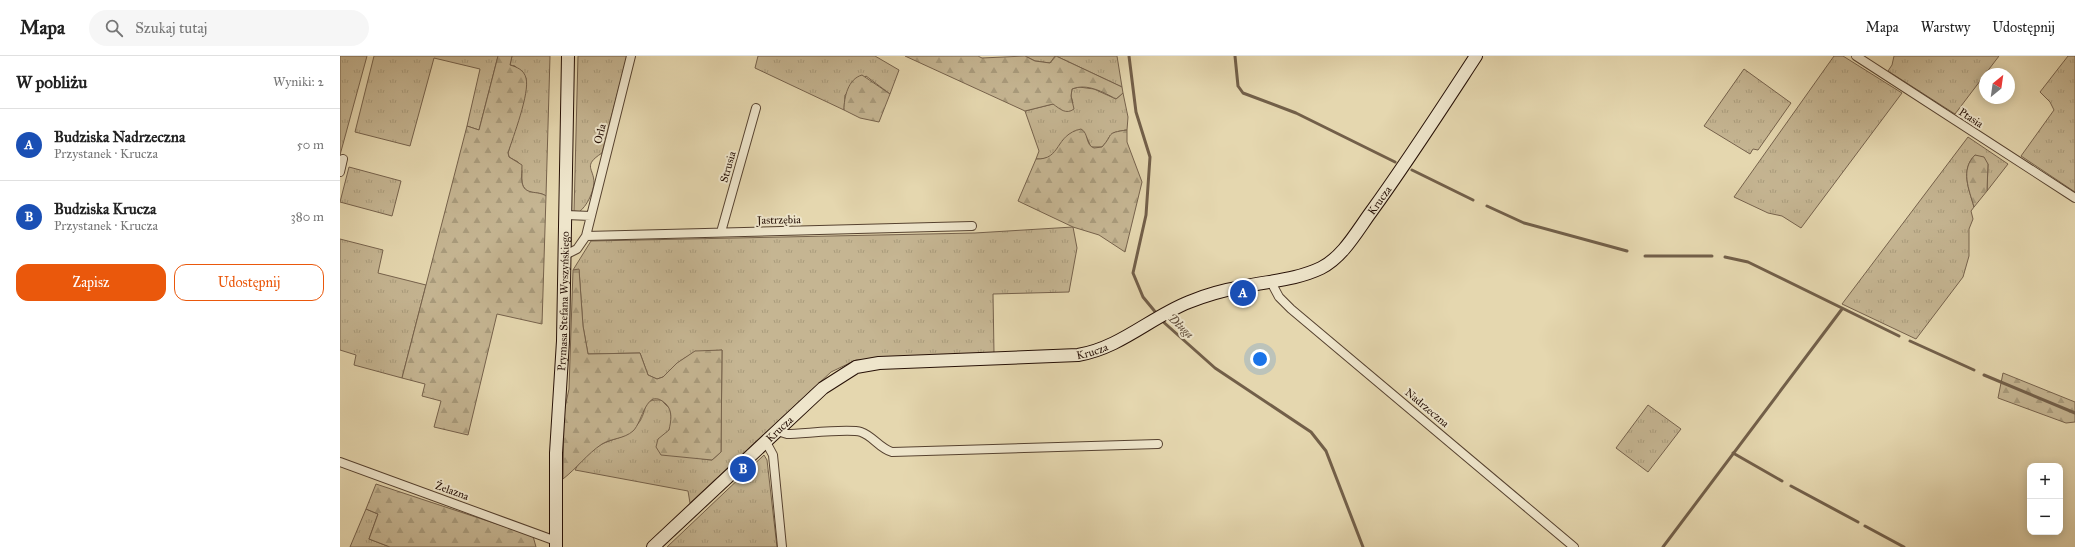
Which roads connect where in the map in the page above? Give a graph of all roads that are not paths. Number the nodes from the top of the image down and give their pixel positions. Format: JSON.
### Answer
{"nodes":[{"id":1,"x":568,"y":56,"type":"edge"},
{"id":2,"x":631,"y":56,"type":"edge"},
{"id":3,"x":1476,"y":56,"type":"edge"},
{"id":4,"x":1856,"y":56,"type":"edge"},
{"id":5,"x":756,"y":108,"type":"dead end"},
{"id":6,"x":343,"y":159,"type":"dead end"},
{"id":7,"x":340,"y":172,"type":"edge"},
{"id":8,"x":2075,"y":198,"type":"edge"},
{"id":9,"x":566,"y":216,"type":"junction"},
{"id":10,"x":591,"y":216,"type":"junction"},
{"id":11,"x":972,"y":226,"type":"dead end"},
{"id":12,"x":721,"y":232,"type":"junction"},
{"id":13,"x":586,"y":236,"type":"junction"},
{"id":14,"x":565,"y":255,"type":"junction"},
{"id":15,"x":1271,"y":282,"type":"junction"},
{"id":16,"x":777,"y":430,"type":"junction"},
{"id":17,"x":766,"y":442,"type":"junction"},
{"id":18,"x":1158,"y":444,"type":"dead end"},
{"id":19,"x":340,"y":462,"type":"edge"},
{"id":20,"x":556,"y":544,"type":"edge"},
{"id":21,"x":653,"y":547,"type":"edge"},
{"id":22,"x":782,"y":547,"type":"edge"},
{"id":23,"x":1574,"y":547,"type":"edge"}],
"edges":[{"from":1,"to":9,"type":"street","name":"Prymasa Stefana Wyszyńskiego"},
{"from":2,"to":10,"type":"street","name":"Orla"},
{"from":3,"to":15,"type":"street","name":"Krucza"},
{"from":4,"to":8,"type":"street","name":"Ptasia"},
{"from":5,"to":12,"type":"street","name":"Strusia"},
{"from":6,"to":7,"type":"street"},
{"from":9,"to":10,"type":"street"},
{"from":9,"to":14,"type":"street","name":"Prymasa Stefana Wyszyńskiego"},
{"from":10,"to":13,"type":"street","name":"Orla"},
{"from":11,"to":12,"type":"street","name":"Jastrzębia"},
{"from":12,"to":13,"type":"street","name":"Jastrzębia"},
{"from":13,"to":14,"type":"street","name":"Orla"},
{"from":14,"to":20,"type":"street","name":"Prymasa Stefana Wyszyńskiego"},
{"from":15,"to":16,"type":"street","name":"Krucza"},
{"from":15,"to":23,"type":"street","name":"Nadrzeczna"},
{"from":16,"to":17,"type":"street","name":"Krucza"},
{"from":16,"to":18,"type":"street"},
{"from":17,"to":21,"type":"street","name":"Krucza"},
{"from":17,"to":22,"type":"street"},
{"from":19,"to":20,"type":"street","name":"Żelazna"}]}
